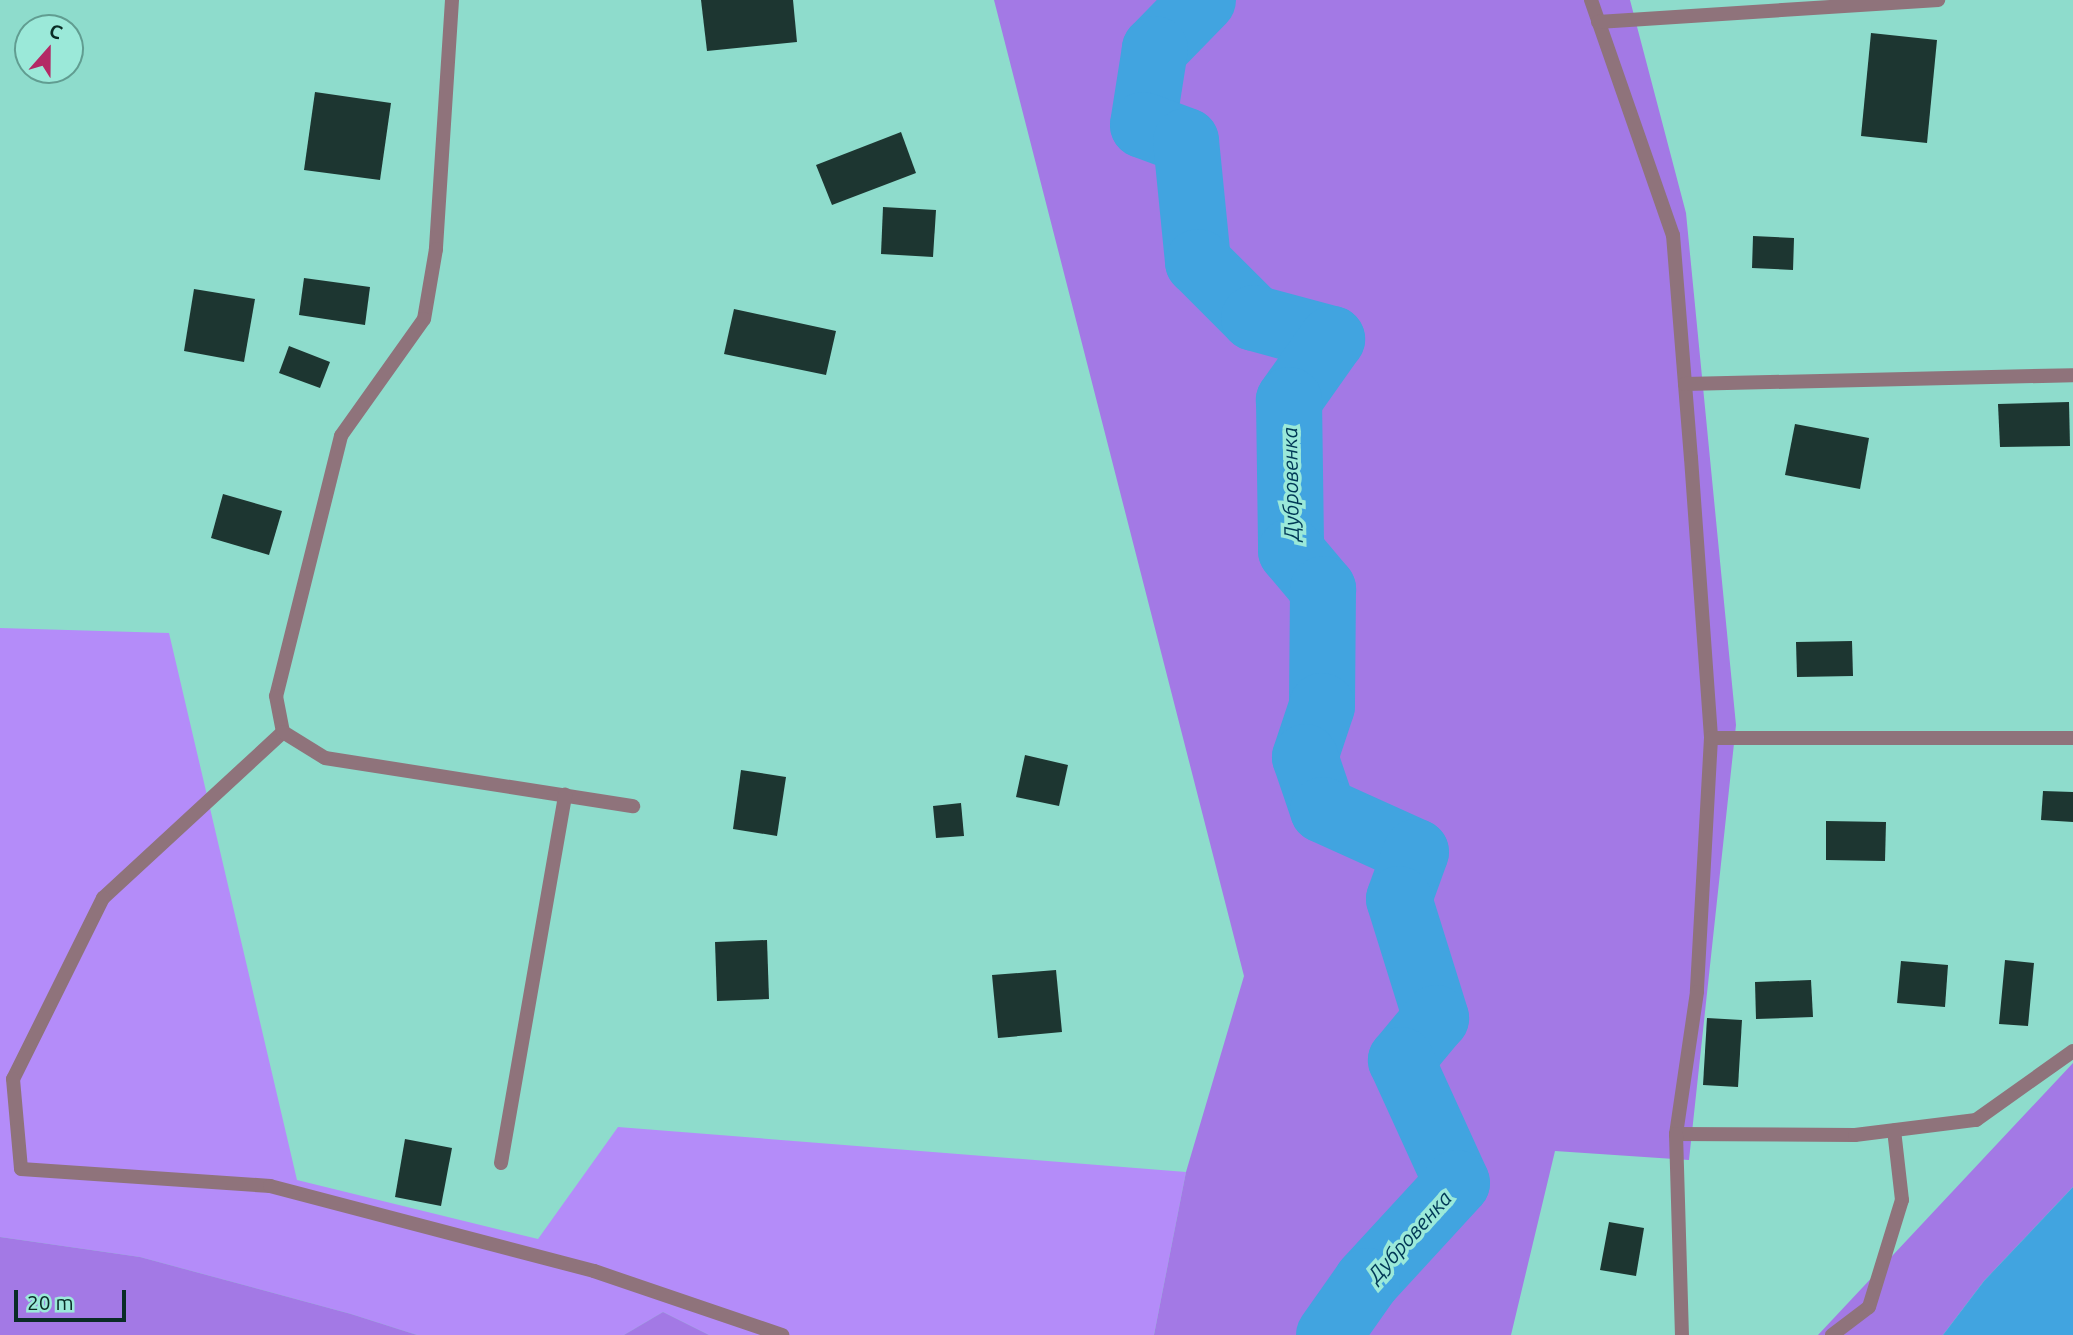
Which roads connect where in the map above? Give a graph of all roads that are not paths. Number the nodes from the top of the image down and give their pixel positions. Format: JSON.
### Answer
{"nodes":[{"id":1,"x":452,"y":0,"type":"edge"},
{"id":2,"x":1591,"y":0,"type":"edge"},
{"id":3,"x":1938,"y":0,"type":"edge"},
{"id":4,"x":1598,"y":22,"type":"junction"},
{"id":5,"x":2073,"y":375,"type":"edge"},
{"id":6,"x":1685,"y":384,"type":"junction"},
{"id":7,"x":283,"y":732,"type":"junction"},
{"id":8,"x":1710,"y":738,"type":"junction"},
{"id":9,"x":2073,"y":738,"type":"edge"},
{"id":10,"x":565,"y":795,"type":"junction"},
{"id":11,"x":633,"y":806,"type":"dead end"},
{"id":12,"x":2073,"y":1051,"type":"edge"},
{"id":13,"x":1894,"y":1130,"type":"junction"},
{"id":14,"x":1676,"y":1134,"type":"junction"},
{"id":15,"x":501,"y":1163,"type":"dead end"},
{"id":16,"x":782,"y":1335,"type":"edge"},
{"id":17,"x":1682,"y":1335,"type":"edge"},
{"id":18,"x":1832,"y":1335,"type":"edge"}],
"edges":[{"from":1,"to":7,"type":"street"},
{"from":2,"to":4,"type":"street"},
{"from":3,"to":4,"type":"street"},
{"from":4,"to":6,"type":"street"},
{"from":5,"to":6,"type":"street"},
{"from":6,"to":8,"type":"street"},
{"from":7,"to":10,"type":"street"},
{"from":7,"to":16,"type":"street"},
{"from":8,"to":9,"type":"street"},
{"from":8,"to":14,"type":"street"},
{"from":10,"to":11,"type":"street"},
{"from":10,"to":15,"type":"street"},
{"from":12,"to":13,"type":"street"},
{"from":13,"to":14,"type":"street"},
{"from":13,"to":18,"type":"street"},
{"from":14,"to":17,"type":"street"}]}
